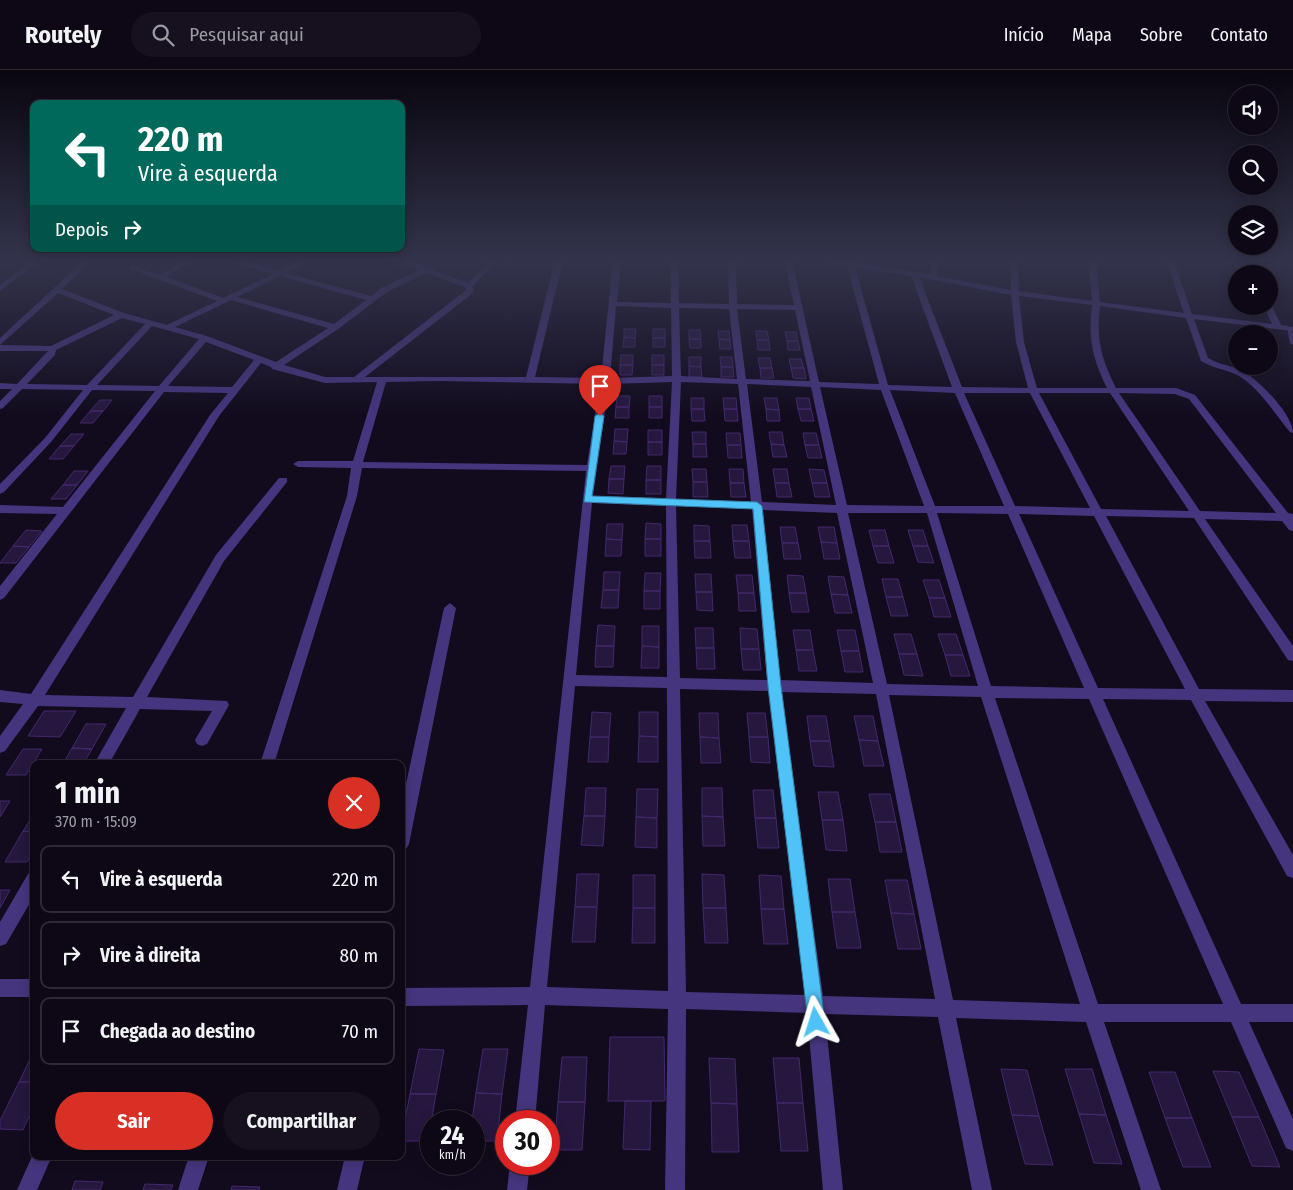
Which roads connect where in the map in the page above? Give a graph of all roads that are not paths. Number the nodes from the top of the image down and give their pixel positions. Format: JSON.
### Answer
{"nodes":[{"id":1,"x":34,"y":312,"type":"edge"},
{"id":2,"x":114,"y":312,"type":"edge"},
{"id":3,"x":200,"y":312,"type":"edge"},
{"id":4,"x":279,"y":312,"type":"edge"},
{"id":5,"x":354,"y":312,"type":"edge"},
{"id":6,"x":443,"y":312,"type":"edge"},
{"id":7,"x":546,"y":312,"type":"edge"},
{"id":8,"x":612,"y":312,"type":"edge"},
{"id":9,"x":676,"y":312,"type":"edge"},
{"id":10,"x":734,"y":312,"type":"edge"},
{"id":11,"x":800,"y":312,"type":"edge"},
{"id":12,"x":864,"y":312,"type":"edge"},
{"id":13,"x":929,"y":312,"type":"edge"},
{"id":14,"x":1015,"y":312,"type":"edge"},
{"id":15,"x":1095,"y":312,"type":"edge"},
{"id":16,"x":1162,"y":312,"type":"edge"},
{"id":17,"x":1187,"y":312,"type":"edge"},
{"id":18,"x":121,"y":315,"type":"junction"},
{"id":19,"x":1188,"y":316,"type":"junction"},
{"id":20,"x":150,"y":324,"type":"junction"},
{"id":21,"x":1262,"y":325,"type":"edge"},
{"id":22,"x":335,"y":327,"type":"junction"},
{"id":23,"x":1278,"y":327,"type":"edge"},
{"id":24,"x":167,"y":328,"type":"junction"},
{"id":25,"x":1291,"y":329,"type":"edge"},
{"id":26,"x":204,"y":338,"type":"junction"},
{"id":27,"x":0,"y":343,"type":"edge"},
{"id":28,"x":1293,"y":343,"type":"edge"},
{"id":29,"x":0,"y":348,"type":"edge"},
{"id":30,"x":52,"y":349,"type":"junction"},
{"id":31,"x":258,"y":359,"type":"junction"},
{"id":32,"x":276,"y":367,"type":"junction"},
{"id":33,"x":530,"y":378,"type":"junction"},
{"id":34,"x":382,"y":380,"type":"junction"},
{"id":35,"x":677,"y":380,"type":"junction"},
{"id":36,"x":354,"y":381,"type":"junction"},
{"id":37,"x":605,"y":381,"type":"junction"},
{"id":38,"x":743,"y":381,"type":"junction"},
{"id":39,"x":814,"y":385,"type":"junction"},
{"id":40,"x":0,"y":386,"type":"edge"},
{"id":41,"x":20,"y":386,"type":"junction"},
{"id":42,"x":90,"y":388,"type":"junction"},
{"id":43,"x":162,"y":388,"type":"junction"},
{"id":44,"x":885,"y":389,"type":"junction"},
{"id":45,"x":232,"y":390,"type":"junction"},
{"id":46,"x":958,"y":390,"type":"junction"},
{"id":47,"x":1033,"y":390,"type":"junction"},
{"id":48,"x":1114,"y":391,"type":"junction"},
{"id":49,"x":0,"y":406,"type":"edge"},
{"id":50,"x":1293,"y":430,"type":"edge"},
{"id":51,"x":298,"y":464,"type":"dead end"},
{"id":52,"x":357,"y":465,"type":"junction"},
{"id":53,"x":592,"y":468,"type":"junction"},
{"id":54,"x":283,"y":480,"type":"dead end"},
{"id":55,"x":0,"y":490,"type":"edge"},
{"id":56,"x":587,"y":500,"type":"junction"},
{"id":57,"x":671,"y":502,"type":"junction"},
{"id":58,"x":757,"y":506,"type":"junction"},
{"id":59,"x":0,"y":509,"type":"edge"},
{"id":60,"x":840,"y":509,"type":"junction"},
{"id":61,"x":65,"y":510,"type":"junction"},
{"id":62,"x":931,"y":510,"type":"junction"},
{"id":63,"x":1012,"y":510,"type":"junction"},
{"id":64,"x":1098,"y":512,"type":"junction"},
{"id":65,"x":1198,"y":516,"type":"junction"},
{"id":66,"x":1289,"y":517,"type":"edge"},
{"id":67,"x":1293,"y":527,"type":"edge"},
{"id":68,"x":0,"y":594,"type":"edge"},
{"id":69,"x":450,"y":608,"type":"dead end"},
{"id":70,"x":1293,"y":656,"type":"edge"},
{"id":71,"x":570,"y":680,"type":"junction"},
{"id":72,"x":674,"y":682,"type":"junction"},
{"id":73,"x":774,"y":686,"type":"junction"},
{"id":74,"x":881,"y":688,"type":"junction"},
{"id":75,"x":986,"y":692,"type":"junction"},
{"id":76,"x":1092,"y":692,"type":"junction"},
{"id":77,"x":1194,"y":693,"type":"junction"},
{"id":78,"x":0,"y":696,"type":"edge"},
{"id":79,"x":1293,"y":696,"type":"edge"},
{"id":80,"x":34,"y":700,"type":"junction"},
{"id":81,"x":136,"y":703,"type":"junction"},
{"id":82,"x":202,"y":740,"type":"dead end"},
{"id":83,"x":0,"y":747,"type":"edge"},
{"id":84,"x":103,"y":760,"type":"edge"},
{"id":85,"x":268,"y":760,"type":"edge"},
{"id":86,"x":405,"y":825,"type":"edge"},
{"id":87,"x":1293,"y":870,"type":"edge"},
{"id":88,"x":30,"y":887,"type":"edge"},
{"id":89,"x":0,"y":938,"type":"edge"},
{"id":90,"x":0,"y":988,"type":"edge"},
{"id":91,"x":30,"y":988,"type":"edge"},
{"id":92,"x":405,"y":996,"type":"edge"},
{"id":93,"x":539,"y":996,"type":"junction"},
{"id":94,"x":677,"y":1002,"type":"junction"},
{"id":95,"x":814,"y":1004,"type":"junction"},
{"id":96,"x":944,"y":1009,"type":"junction"},
{"id":97,"x":1236,"y":1012,"type":"junction"},
{"id":98,"x":1092,"y":1013,"type":"junction"},
{"id":99,"x":1293,"y":1013,"type":"edge"},
{"id":100,"x":526,"y":1110,"type":"edge"},
{"id":101,"x":1293,"y":1141,"type":"edge"},
{"id":102,"x":40,"y":1160,"type":"edge"},
{"id":103,"x":198,"y":1160,"type":"edge"},
{"id":104,"x":354,"y":1160,"type":"edge"},
{"id":105,"x":519,"y":1175,"type":"edge"},
{"id":106,"x":27,"y":1190,"type":"edge"},
{"id":107,"x":188,"y":1190,"type":"edge"},
{"id":108,"x":347,"y":1190,"type":"edge"},
{"id":109,"x":517,"y":1190,"type":"edge"},
{"id":110,"x":675,"y":1190,"type":"edge"},
{"id":111,"x":833,"y":1190,"type":"edge"},
{"id":112,"x":982,"y":1190,"type":"edge"},
{"id":113,"x":1151,"y":1190,"type":"edge"}],
"edges":[{"from":1,"to":27,"type":"street"},
{"from":2,"to":18,"type":"street"},
{"from":3,"to":24,"type":"street"},
{"from":4,"to":22,"type":"street"},
{"from":5,"to":22,"type":"street"},
{"from":6,"to":36,"type":"street"},
{"from":7,"to":33,"type":"street"},
{"from":8,"to":37,"type":"street"},
{"from":9,"to":35,"type":"street"},
{"from":10,"to":38,"type":"street"},
{"from":11,"to":39,"type":"street"},
{"from":12,"to":44,"type":"street"},
{"from":13,"to":46,"type":"street"},
{"from":14,"to":47,"type":"street"},
{"from":15,"to":48,"type":"street"},
{"from":16,"to":19,"type":"street"},
{"from":17,"to":19,"type":"street"},
{"from":18,"to":20,"type":"street"},
{"from":18,"to":30,"type":"street"},
{"from":19,"to":21,"type":"street"},
{"from":19,"to":50,"type":"street"},
{"from":20,"to":24,"type":"street"},
{"from":20,"to":42,"type":"street"},
{"from":22,"to":32,"type":"street"},
{"from":23,"to":25,"type":"street"},
{"from":24,"to":26,"type":"street"},
{"from":25,"to":28,"type":"lane"},
{"from":26,"to":31,"type":"street"},
{"from":26,"to":43,"type":"street"},
{"from":29,"to":30,"type":"street"},
{"from":30,"to":41,"type":"street"},
{"from":31,"to":32,"type":"street"},
{"from":31,"to":45,"type":"street"},
{"from":32,"to":36,"type":"street"},
{"from":33,"to":34,"type":"street"},
{"from":33,"to":37,"type":"street"},
{"from":34,"to":36,"type":"street"},
{"from":34,"to":52,"type":"street"},
{"from":35,"to":37,"type":"street"},
{"from":35,"to":38,"type":"street"},
{"from":35,"to":57,"type":"street"},
{"from":37,"to":53,"type":"street"},
{"from":38,"to":39,"type":"street"},
{"from":38,"to":58,"type":"street"},
{"from":39,"to":44,"type":"street"},
{"from":39,"to":60,"type":"street"},
{"from":40,"to":41,"type":"street"},
{"from":41,"to":42,"type":"street"},
{"from":41,"to":49,"type":"street"},
{"from":42,"to":43,"type":"street"},
{"from":42,"to":55,"type":"street"},
{"from":43,"to":45,"type":"street"},
{"from":43,"to":61,"type":"street"},
{"from":44,"to":46,"type":"street"},
{"from":44,"to":62,"type":"street"},
{"from":45,"to":80,"type":"street"},
{"from":46,"to":47,"type":"street"},
{"from":46,"to":63,"type":"street"},
{"from":47,"to":48,"type":"street"},
{"from":47,"to":64,"type":"street"},
{"from":48,"to":65,"type":"street"},
{"from":48,"to":66,"type":"street"},
{"from":51,"to":52,"type":"street"},
{"from":52,"to":53,"type":"street"},
{"from":52,"to":85,"type":"street"},
{"from":53,"to":56,"type":"street"},
{"from":54,"to":81,"type":"street"},
{"from":56,"to":57,"type":"street"},
{"from":56,"to":71,"type":"street"},
{"from":57,"to":58,"type":"street"},
{"from":57,"to":72,"type":"street"},
{"from":58,"to":60,"type":"street"},
{"from":58,"to":73,"type":"street"},
{"from":59,"to":61,"type":"street"},
{"from":60,"to":62,"type":"street"},
{"from":60,"to":74,"type":"street"},
{"from":61,"to":68,"type":"street"},
{"from":62,"to":63,"type":"street"},
{"from":62,"to":75,"type":"street"},
{"from":63,"to":64,"type":"street"},
{"from":63,"to":76,"type":"street"},
{"from":64,"to":65,"type":"street"},
{"from":64,"to":77,"type":"street"},
{"from":65,"to":66,"type":"street"},
{"from":65,"to":70,"type":"street"},
{"from":66,"to":67,"type":"street"},
{"from":69,"to":86,"type":"street"},
{"from":71,"to":72,"type":"street"},
{"from":71,"to":93,"type":"street"},
{"from":72,"to":73,"type":"street"},
{"from":72,"to":94,"type":"street"},
{"from":73,"to":74,"type":"street"},
{"from":73,"to":95,"type":"street"},
{"from":74,"to":75,"type":"street"},
{"from":74,"to":96,"type":"street"},
{"from":75,"to":76,"type":"street"},
{"from":75,"to":98,"type":"street"},
{"from":76,"to":77,"type":"street"},
{"from":76,"to":97,"type":"street"},
{"from":77,"to":79,"type":"street"},
{"from":77,"to":87,"type":"street"},
{"from":78,"to":80,"type":"street"},
{"from":80,"to":81,"type":"street"},
{"from":80,"to":83,"type":"street"},
{"from":81,"to":82,"type":"street"},
{"from":81,"to":84,"type":"street"},
{"from":88,"to":89,"type":"street"},
{"from":90,"to":91,"type":"street"},
{"from":92,"to":93,"type":"street"},
{"from":93,"to":94,"type":"street"},
{"from":93,"to":100,"type":"street"},
{"from":94,"to":95,"type":"street"},
{"from":94,"to":110,"type":"street"},
{"from":95,"to":96,"type":"street"},
{"from":95,"to":111,"type":"street"},
{"from":96,"to":98,"type":"street"},
{"from":96,"to":112,"type":"street"},
{"from":97,"to":98,"type":"street"},
{"from":97,"to":99,"type":"street"},
{"from":97,"to":101,"type":"street"},
{"from":98,"to":113,"type":"street"},
{"from":102,"to":106,"type":"street"},
{"from":103,"to":107,"type":"street"},
{"from":104,"to":108,"type":"street"},
{"from":105,"to":109,"type":"street"}]}
